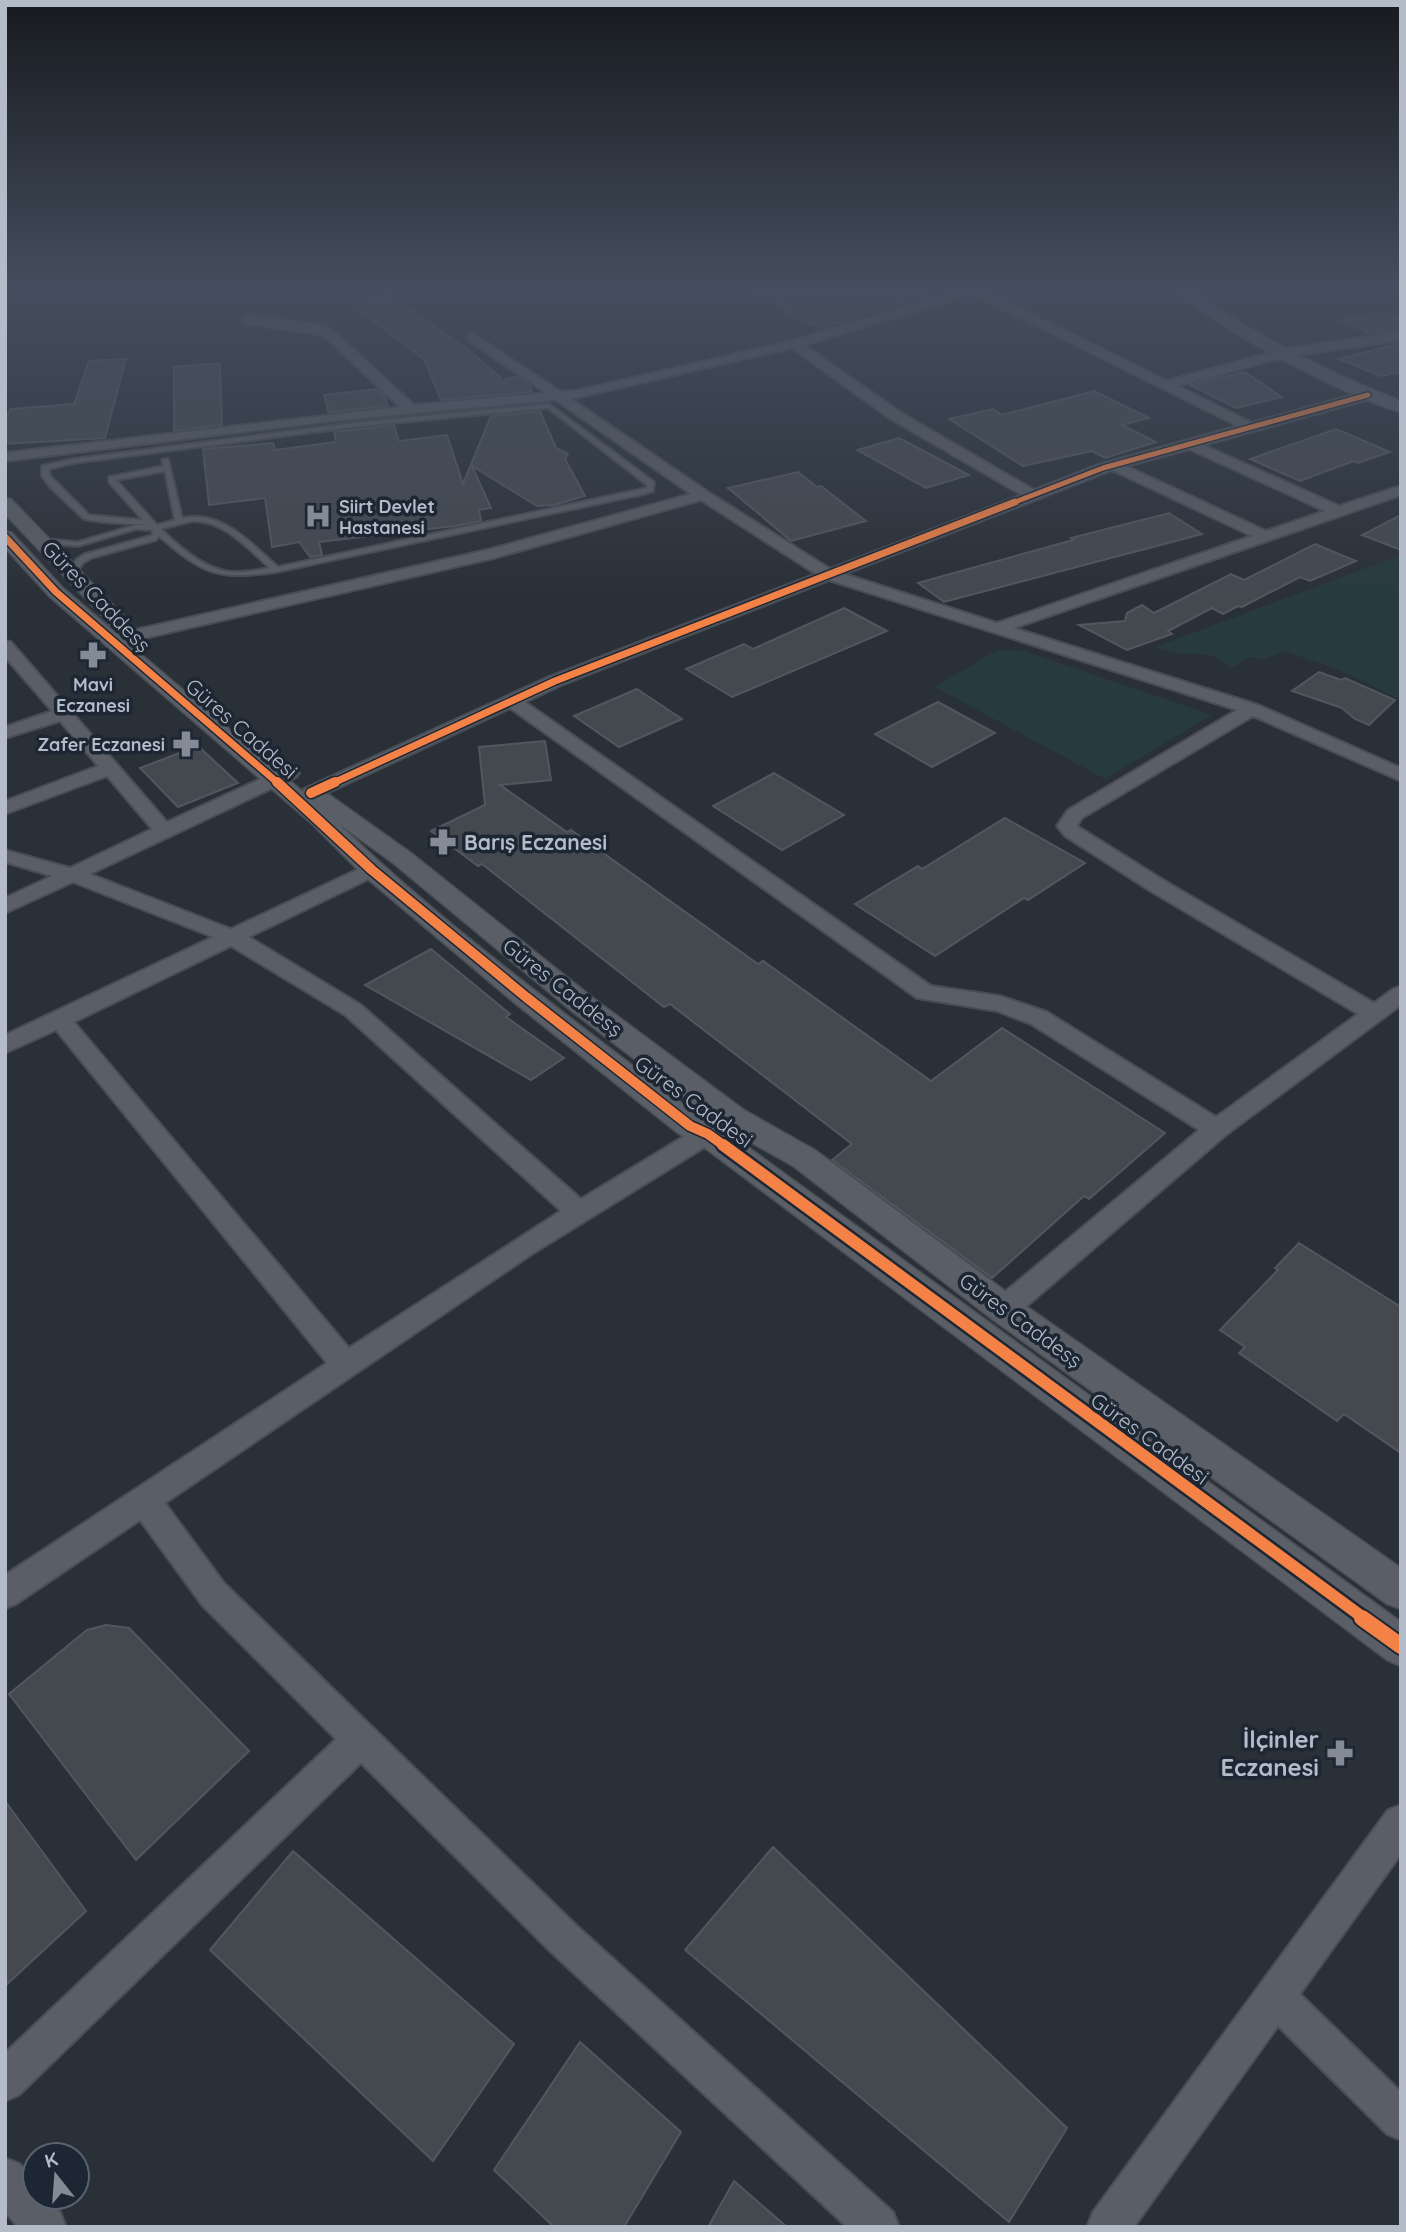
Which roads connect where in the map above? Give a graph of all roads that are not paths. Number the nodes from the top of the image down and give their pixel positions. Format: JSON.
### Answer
{"nodes":[{"id":1,"x":392,"y":392,"type":"edge"},
{"id":2,"x":554,"y":392,"type":"edge"},
{"id":3,"x":577,"y":392,"type":"edge"},
{"id":4,"x":862,"y":392,"type":"edge"},
{"id":5,"x":1177,"y":392,"type":"edge"},
{"id":6,"x":1362,"y":392,"type":"edge"},
{"id":7,"x":1368,"y":395,"type":"junction"},
{"id":8,"x":560,"y":396,"type":"junction"},
{"id":9,"x":1401,"y":407,"type":"edge"},
{"id":10,"x":411,"y":410,"type":"junction"},
{"id":11,"x":1250,"y":426,"type":"junction"},
{"id":12,"x":1191,"y":443,"type":"junction"},
{"id":13,"x":165,"y":451,"type":"junction"},
{"id":14,"x":5,"y":457,"type":"edge"},
{"id":15,"x":1114,"y":465,"type":"junction"},
{"id":16,"x":167,"y":468,"type":"junction"},
{"id":17,"x":1401,"y":490,"type":"edge"},
{"id":18,"x":703,"y":495,"type":"junction"},
{"id":19,"x":1033,"y":495,"type":"junction"},
{"id":20,"x":5,"y":503,"type":"edge"},
{"id":21,"x":1338,"y":511,"type":"junction"},
{"id":22,"x":179,"y":521,"type":"junction"},
{"id":23,"x":152,"y":525,"type":"junction"},
{"id":24,"x":1264,"y":536,"type":"junction"},
{"id":25,"x":5,"y":537,"type":"edge"},
{"id":26,"x":43,"y":541,"type":"junction"},
{"id":27,"x":276,"y":570,"type":"junction"},
{"id":28,"x":72,"y":572,"type":"junction"},
{"id":29,"x":827,"y":574,"type":"junction"},
{"id":30,"x":995,"y":629,"type":"junction"},
{"id":31,"x":132,"y":636,"type":"junction"},
{"id":32,"x":5,"y":646,"type":"edge"},
{"id":33,"x":512,"y":701,"type":"junction"},
{"id":34,"x":1252,"y":709,"type":"junction"},
{"id":35,"x":62,"y":714,"type":"junction"},
{"id":36,"x":5,"y":733,"type":"edge"},
{"id":37,"x":110,"y":768,"type":"junction"},
{"id":38,"x":1401,"y":775,"type":"edge"},
{"id":39,"x":281,"y":777,"type":"junction"},
{"id":40,"x":312,"y":793,"type":"junction"},
{"id":41,"x":5,"y":808,"type":"edge"},
{"id":42,"x":165,"y":832,"type":"junction"},
{"id":43,"x":5,"y":856,"type":"edge"},
{"id":44,"x":372,"y":870,"type":"junction"},
{"id":45,"x":73,"y":875,"type":"junction"},
{"id":46,"x":5,"y":906,"type":"edge"},
{"id":47,"x":232,"y":937,"type":"junction"},
{"id":48,"x":1401,"y":994,"type":"edge"},
{"id":49,"x":1376,"y":1014,"type":"junction"},
{"id":50,"x":59,"y":1019,"type":"junction"},
{"id":51,"x":5,"y":1045,"type":"edge"},
{"id":52,"x":733,"y":1118,"type":"junction"},
{"id":53,"x":1217,"y":1129,"type":"junction"},
{"id":54,"x":708,"y":1134,"type":"junction"},
{"id":55,"x":579,"y":1212,"type":"junction"},
{"id":56,"x":1004,"y":1309,"type":"junction"},
{"id":57,"x":346,"y":1365,"type":"junction"},
{"id":58,"x":144,"y":1500,"type":"junction"},
{"id":59,"x":1401,"y":1591,"type":"edge"},
{"id":60,"x":5,"y":1593,"type":"edge"},
{"id":61,"x":1401,"y":1646,"type":"edge"},
{"id":62,"x":360,"y":1739,"type":"junction"},
{"id":63,"x":1401,"y":1823,"type":"edge"},
{"id":64,"x":1273,"y":1995,"type":"junction"},
{"id":65,"x":5,"y":2081,"type":"edge"},
{"id":66,"x":1401,"y":2120,"type":"edge"},
{"id":67,"x":5,"y":2179,"type":"edge"},
{"id":68,"x":45,"y":2227,"type":"edge"},
{"id":69,"x":878,"y":2227,"type":"edge"},
{"id":70,"x":1108,"y":2227,"type":"edge"}],
"edges":[{"from":1,"to":10,"type":"street"},
{"from":2,"to":8,"type":"street"},
{"from":3,"to":8,"type":"street"},
{"from":4,"to":19,"type":"street"},
{"from":5,"to":11,"type":"street"},
{"from":6,"to":7,"type":"street"},
{"from":7,"to":9,"type":"street"},
{"from":7,"to":11,"type":"street"},
{"from":8,"to":10,"type":"street"},
{"from":8,"to":18,"type":"street"},
{"from":10,"to":14,"type":"street"},
{"from":11,"to":12,"type":"street"},
{"from":12,"to":15,"type":"street"},
{"from":12,"to":21,"type":"street"},
{"from":13,"to":16,"type":"lane"},
{"from":13,"to":23,"type":"lane"},
{"from":13,"to":27,"type":"lane"},
{"from":15,"to":19,"type":"street"},
{"from":15,"to":24,"type":"street"},
{"from":16,"to":22,"type":"lane"},
{"from":16,"to":23,"type":"lane"},
{"from":17,"to":21,"type":"street"},
{"from":18,"to":29,"type":"street"},
{"from":18,"to":31,"type":"street"},
{"from":19,"to":29,"type":"street"},
{"from":20,"to":26,"type":"street","name":"Güres Caddesş"},
{"from":21,"to":24,"type":"street"},
{"from":22,"to":23,"type":"lane"},
{"from":22,"to":27,"type":"lane"},
{"from":23,"to":26,"type":"lane"},
{"from":23,"to":27,"type":"lane"},
{"from":23,"to":28,"type":"lane"},
{"from":24,"to":30,"type":"street"},
{"from":25,"to":39,"type":"street","name":"Güres Caddesi"},
{"from":26,"to":28,"type":"street","name":"Güres Caddesş"},
{"from":28,"to":31,"type":"street","name":"Güres Caddesş"},
{"from":29,"to":30,"type":"street"},
{"from":29,"to":33,"type":"street"},
{"from":30,"to":34,"type":"street"},
{"from":31,"to":39,"type":"street","name":"Güres Caddesş"},
{"from":32,"to":35,"type":"street"},
{"from":33,"to":40,"type":"street"},
{"from":33,"to":53,"type":"street"},
{"from":34,"to":38,"type":"street"},
{"from":34,"to":49,"type":"street"},
{"from":35,"to":36,"type":"street"},
{"from":35,"to":37,"type":"street"},
{"from":37,"to":41,"type":"street"},
{"from":37,"to":42,"type":"street"},
{"from":39,"to":40,"type":"street","name":"Güres Caddesş"},
{"from":39,"to":42,"type":"street"},
{"from":39,"to":44,"type":"street","name":"Güres Caddesi"},
{"from":40,"to":52,"type":"street","name":"Güres Caddesş"},
{"from":42,"to":45,"type":"street"},
{"from":43,"to":45,"type":"street"},
{"from":44,"to":47,"type":"street"},
{"from":44,"to":54,"type":"street","name":"Güres Caddesi"},
{"from":45,"to":46,"type":"street"},
{"from":45,"to":47,"type":"street"},
{"from":47,"to":50,"type":"street"},
{"from":47,"to":55,"type":"street"},
{"from":48,"to":49,"type":"street"},
{"from":49,"to":53,"type":"street"},
{"from":50,"to":51,"type":"street"},
{"from":50,"to":57,"type":"street"},
{"from":52,"to":54,"type":"street"},
{"from":52,"to":56,"type":"street","name":"Güres Caddesş"},
{"from":53,"to":56,"type":"street"},
{"from":54,"to":55,"type":"street"},
{"from":54,"to":61,"type":"street","name":"Güres Caddesi"},
{"from":55,"to":57,"type":"street"},
{"from":56,"to":59,"type":"street","name":"Güres Caddesş"},
{"from":57,"to":58,"type":"street"},
{"from":58,"to":60,"type":"street"},
{"from":58,"to":62,"type":"street"},
{"from":62,"to":65,"type":"street"},
{"from":62,"to":69,"type":"street"},
{"from":63,"to":64,"type":"street"},
{"from":64,"to":66,"type":"street"},
{"from":64,"to":70,"type":"street"},
{"from":67,"to":68,"type":"street"}]}
